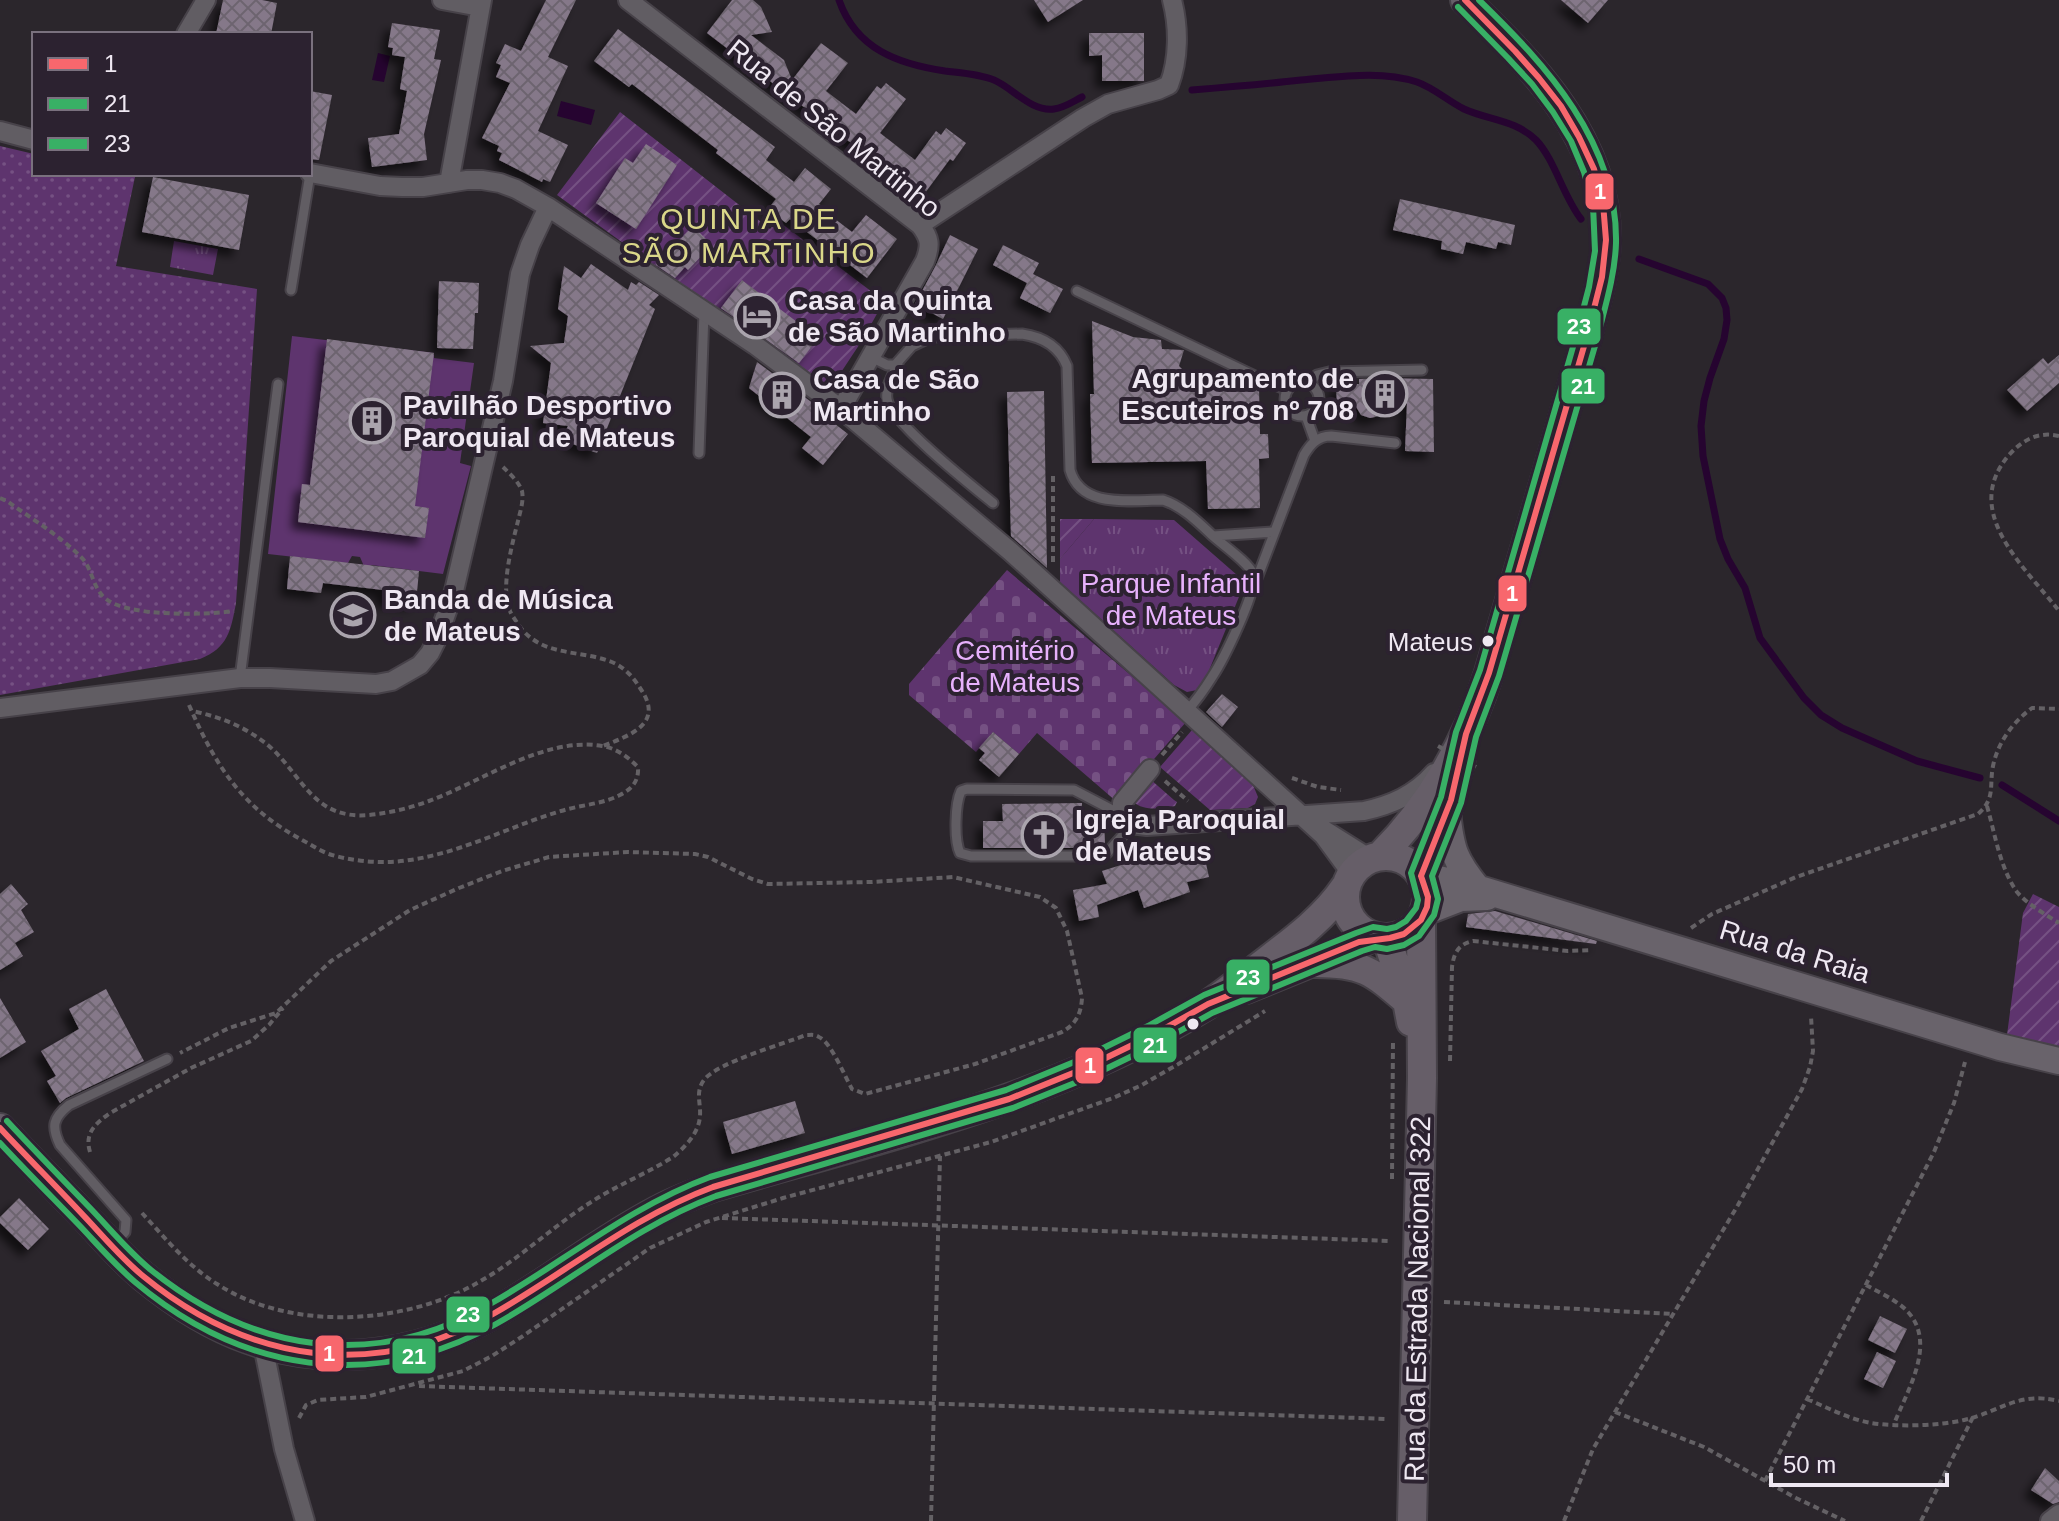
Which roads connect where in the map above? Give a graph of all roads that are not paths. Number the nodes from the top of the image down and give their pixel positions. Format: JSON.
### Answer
{"nodes":[{"id":1,"x":206,"y":0,"type":"edge"},
{"id":2,"x":442,"y":0,"type":"edge"},
{"id":3,"x":628,"y":0,"type":"edge"},
{"id":4,"x":1172,"y":0,"type":"edge"},
{"id":5,"x":1465,"y":0,"type":"edge"},
{"id":6,"x":481,"y":4,"type":"edge"},
{"id":7,"x":187,"y":32,"type":"edge"},
{"id":8,"x":0,"y":131,"type":"edge"},
{"id":9,"x":32,"y":139,"type":"edge"},
{"id":10,"x":312,"y":174,"type":"edge"},
{"id":11,"x":310,"y":176,"type":"edge"},
{"id":12,"x":449,"y":183,"type":"junction"},
{"id":13,"x":548,"y":207,"type":"junction"},
{"id":14,"x":920,"y":225,"type":"junction"},
{"id":15,"x":291,"y":290,"type":"dead end"},
{"id":16,"x":1077,"y":291,"type":"dead end"},
{"id":17,"x":704,"y":311,"type":"junction"},
{"id":18,"x":871,"y":357,"type":"junction"},
{"id":19,"x":898,"y":364,"type":"junction"},
{"id":20,"x":1422,"y":370,"type":"dead end"},
{"id":21,"x":1308,"y":383,"type":"junction"},
{"id":22,"x":278,"y":384,"type":"dead end"},
{"id":23,"x":1287,"y":390,"type":"junction"},
{"id":24,"x":841,"y":409,"type":"junction"},
{"id":25,"x":1306,"y":416,"type":"junction"},
{"id":26,"x":1315,"y":441,"type":"junction"},
{"id":27,"x":1395,"y":443,"type":"dead end"},
{"id":28,"x":699,"y":453,"type":"dead end"},
{"id":29,"x":993,"y":503,"type":"dead end"},
{"id":30,"x":1274,"y":532,"type":"junction"},
{"id":31,"x":1213,"y":536,"type":"junction"},
{"id":32,"x":1254,"y":584,"type":"junction"},
{"id":33,"x":240,"y":678,"type":"junction"},
{"id":34,"x":0,"y":708,"type":"edge"},
{"id":35,"x":1189,"y":715,"type":"junction"},
{"id":36,"x":1466,"y":734,"type":"junction"},
{"id":37,"x":1150,"y":769,"type":"road end"},
{"id":38,"x":1447,"y":812,"type":"junction"},
{"id":39,"x":1300,"y":815,"type":"junction"},
{"id":40,"x":1127,"y":820,"type":"junction"},
{"id":41,"x":1361,"y":869,"type":"junction"},
{"id":42,"x":1422,"y":877,"type":"junction"},
{"id":43,"x":1478,"y":889,"type":"junction"},
{"id":44,"x":1512,"y":900,"type":"junction"},
{"id":45,"x":1423,"y":916,"type":"junction"},
{"id":46,"x":1381,"y":938,"type":"junction"},
{"id":47,"x":1310,"y":963,"type":"junction"},
{"id":48,"x":1407,"y":1001,"type":"junction"},
{"id":49,"x":1208,"y":1004,"type":"junction"},
{"id":50,"x":167,"y":1059,"type":"road end"},
{"id":51,"x":2059,"y":1061,"type":"edge"},
{"id":52,"x":1422,"y":1078,"type":"junction"},
{"id":53,"x":2,"y":1134,"type":"edge"},
{"id":54,"x":112,"y":1246,"type":"junction"},
{"id":55,"x":263,"y":1345,"type":"junction"},
{"id":56,"x":2059,"y":1514,"type":"edge"},
{"id":57,"x":305,"y":1521,"type":"edge"},
{"id":58,"x":1412,"y":1521,"type":"edge"},
{"id":59,"x":2050,"y":1521,"type":"edge"}],
"edges":[{"from":1,"to":7,"type":"street"},
{"from":2,"to":6,"type":"street"},
{"from":3,"to":14,"type":"street","name":"Rua de São Martinho"},
{"from":4,"to":14,"type":"street"},
{"from":5,"to":36,"type":"main road"},
{"from":6,"to":12,"type":"street"},
{"from":8,"to":9,"type":"street"},
{"from":10,"to":12,"type":"street"},
{"from":11,"to":15,"type":"lane"},
{"from":12,"to":13,"type":"street"},
{"from":13,"to":17,"type":"street"},
{"from":13,"to":33,"type":"street"},
{"from":14,"to":18,"type":"street","name":"Rua de São Martinho"},
{"from":16,"to":23,"type":"lane"},
{"from":17,"to":24,"type":"street"},
{"from":17,"to":28,"type":"lane"},
{"from":18,"to":19,"type":"lane"},
{"from":18,"to":24,"type":"street","name":"Rua de São Martinho"},
{"from":19,"to":29,"type":"lane"},
{"from":19,"to":31,"type":"lane"},
{"from":20,"to":21,"type":"lane"},
{"from":21,"to":23,"type":"lane"},
{"from":21,"to":25,"type":"lane"},
{"from":22,"to":33,"type":"lane"},
{"from":23,"to":25,"type":"lane"},
{"from":24,"to":35,"type":"street"},
{"from":25,"to":26,"type":"lane"},
{"from":26,"to":27,"type":"lane"},
{"from":26,"to":30,"type":"lane"},
{"from":30,"to":31,"type":"lane"},
{"from":30,"to":32,"type":"lane"},
{"from":31,"to":32,"type":"lane"},
{"from":32,"to":35,"type":"lane"},
{"from":33,"to":34,"type":"street"},
{"from":35,"to":39,"type":"street"},
{"from":36,"to":38,"type":"main road"},
{"from":36,"to":39,"type":"street"},
{"from":36,"to":41,"type":"main road"},
{"from":37,"to":40,"type":"street"},
{"from":38,"to":42,"type":"main road"},
{"from":38,"to":43,"type":"main road"},
{"from":39,"to":40,"type":"street"},
{"from":39,"to":41,"type":"street"},
{"from":40,"to":40,"type":"lane"},
{"from":41,"to":42,"type":"main road"},
{"from":41,"to":46,"type":"main road"},
{"from":41,"to":49,"type":"main road"},
{"from":42,"to":43,"type":"main road"},
{"from":42,"to":45,"type":"main road"},
{"from":43,"to":44,"type":"main road"},
{"from":44,"to":45,"type":"main road"},
{"from":44,"to":51,"type":"main road","name":"Rua da Raia"},
{"from":45,"to":46,"type":"main road"},
{"from":45,"to":52,"type":"main road"},
{"from":46,"to":47,"type":"main road"},
{"from":46,"to":48,"type":"main road"},
{"from":47,"to":48,"type":"main road"},
{"from":47,"to":49,"type":"main road"},
{"from":48,"to":52,"type":"main road"},
{"from":49,"to":55,"type":"main road"},
{"from":50,"to":54,"type":"lane"},
{"from":52,"to":58,"type":"main road","name":"Rua da Estrada Nacional 322"},
{"from":53,"to":54,"type":"main road"},
{"from":54,"to":55,"type":"main road"},
{"from":55,"to":57,"type":"street"},
{"from":56,"to":59,"type":"street"}]}
